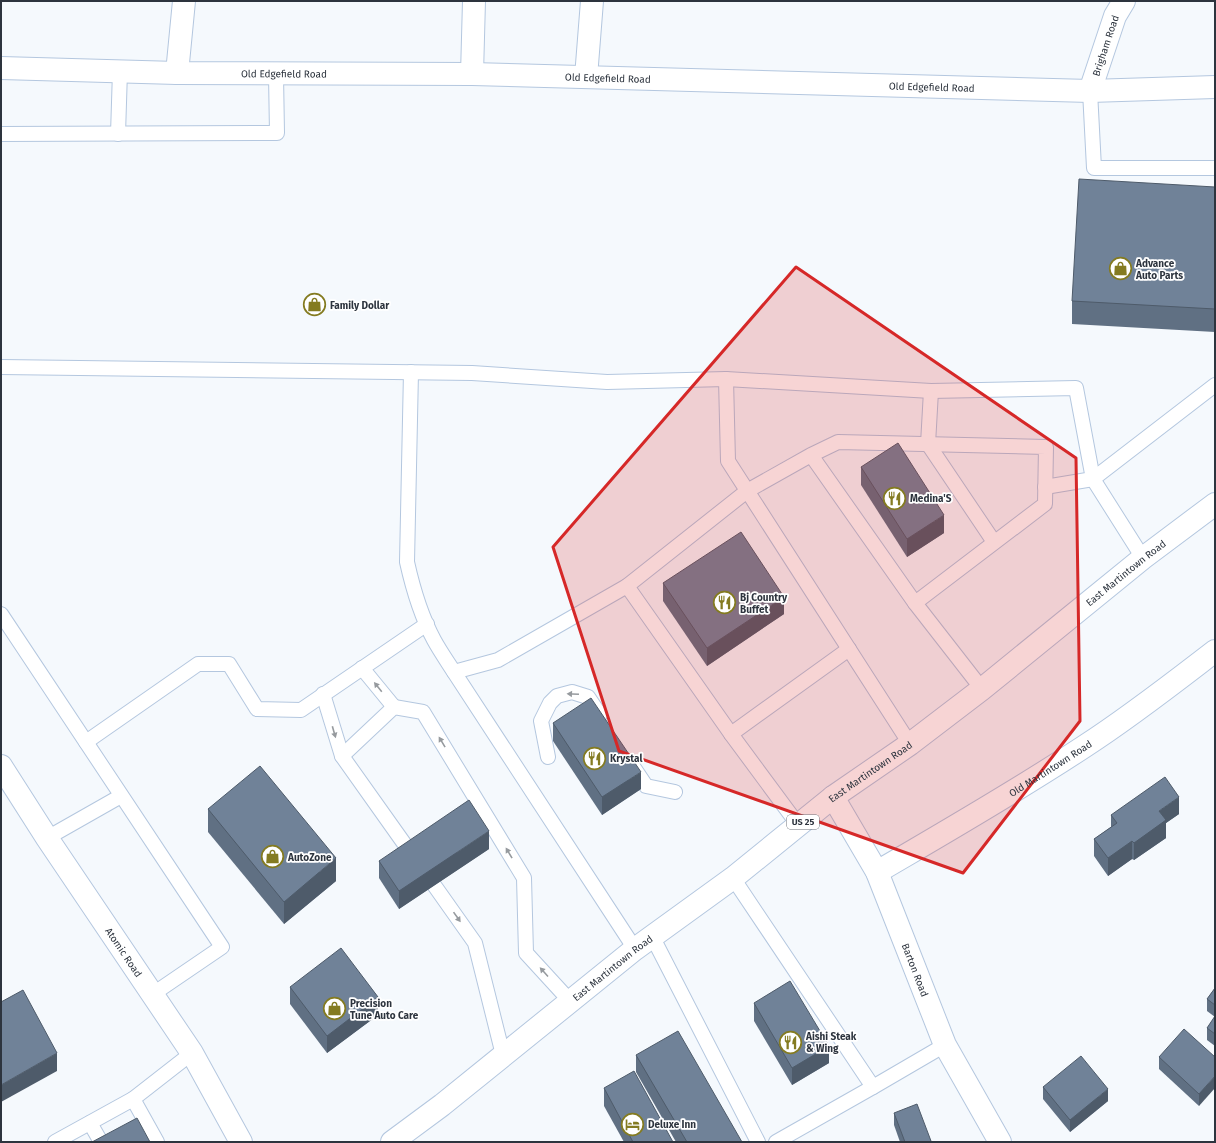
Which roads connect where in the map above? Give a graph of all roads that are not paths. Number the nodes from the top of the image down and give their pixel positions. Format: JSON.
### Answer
{"nodes":[{"id":1,"x":184,"y":1,"type":"edge"},
{"id":2,"x":474,"y":1,"type":"edge"},
{"id":3,"x":592,"y":1,"type":"edge"},
{"id":4,"x":1124,"y":1,"type":"edge"},
{"id":5,"x":1,"y":68,"type":"edge"},
{"id":6,"x":120,"y":71,"type":"junction"},
{"id":7,"x":176,"y":73,"type":"junction"},
{"id":8,"x":472,"y":74,"type":"junction"},
{"id":9,"x":276,"y":75,"type":"junction"},
{"id":10,"x":586,"y":77,"type":"junction"},
{"id":11,"x":1215,"y":87,"type":"edge"},
{"id":12,"x":1090,"y":91,"type":"junction"},
{"id":13,"x":1,"y":134,"type":"edge"},
{"id":14,"x":118,"y":134,"type":"junction"},
{"id":15,"x":1215,"y":168,"type":"edge"},
{"id":16,"x":1,"y":367,"type":"edge"},
{"id":17,"x":411,"y":372,"type":"junction"},
{"id":18,"x":726,"y":379,"type":"junction"},
{"id":19,"x":1215,"y":385,"type":"edge"},
{"id":20,"x":931,"y":391,"type":"junction"},
{"id":21,"x":928,"y":444,"type":"junction"},
{"id":22,"x":811,"y":455,"type":"junction"},
{"id":23,"x":1093,"y":479,"type":"junction"},
{"id":24,"x":1045,"y":487,"type":"junction"},
{"id":25,"x":747,"y":491,"type":"junction"},
{"id":26,"x":1215,"y":504,"type":"edge"},
{"id":27,"x":994,"y":542,"type":"junction"},
{"id":28,"x":1143,"y":558,"type":"junction"},
{"id":29,"x":627,"y":586,"type":"junction"},
{"id":30,"x":915,"y":603,"type":"junction"},
{"id":31,"x":1,"y":614,"type":"edge"},
{"id":32,"x":427,"y":624,"type":"junction"},
{"id":33,"x":849,"y":649,"type":"junction"},
{"id":34,"x":1215,"y":651,"type":"edge"},
{"id":35,"x":362,"y":668,"type":"junction"},
{"id":36,"x":454,"y":672,"type":"junction"},
{"id":37,"x":982,"y":689,"type":"junction"},
{"id":38,"x":323,"y":694,"type":"junction"},
{"id":39,"x":394,"y":707,"type":"junction"},
{"id":40,"x":608,"y":728,"type":"edge"},
{"id":41,"x":731,"y":734,"type":"junction"},
{"id":42,"x":86,"y":742,"type":"junction"},
{"id":43,"x":910,"y":744,"type":"junction"},
{"id":44,"x":621,"y":748,"type":"edge"},
{"id":45,"x":342,"y":756,"type":"junction"},
{"id":46,"x":548,"y":757,"type":"dead end"},
{"id":47,"x":1,"y":766,"type":"edge"},
{"id":48,"x":674,"y":792,"type":"dead end"},
{"id":49,"x":122,"y":796,"type":"junction"},
{"id":50,"x":833,"y":797,"type":"junction"},
{"id":51,"x":798,"y":826,"type":"junction"},
{"id":52,"x":47,"y":838,"type":"junction"},
{"id":53,"x":412,"y":856,"type":"edge"},
{"id":54,"x":877,"y":872,"type":"junction"},
{"id":55,"x":733,"y":878,"type":"junction"},
{"id":56,"x":434,"y":885,"type":"edge"},
{"id":57,"x":644,"y":943,"type":"junction"},
{"id":58,"x":153,"y":994,"type":"junction"},
{"id":59,"x":570,"y":1001,"type":"junction"},
{"id":60,"x":945,"y":1045,"type":"junction"},
{"id":61,"x":192,"y":1053,"type":"junction"},
{"id":62,"x":503,"y":1055,"type":"junction"},
{"id":63,"x":873,"y":1087,"type":"junction"},
{"id":64,"x":133,"y":1099,"type":"junction"},
{"id":65,"x":90,"y":1123,"type":"junction"},
{"id":66,"x":58,"y":1141,"type":"edge"},
{"id":67,"x":101,"y":1142,"type":"edge"},
{"id":68,"x":158,"y":1142,"type":"edge"},
{"id":69,"x":241,"y":1142,"type":"edge"},
{"id":70,"x":392,"y":1142,"type":"edge"},
{"id":71,"x":758,"y":1142,"type":"edge"},
{"id":72,"x":776,"y":1142,"type":"edge"},
{"id":73,"x":1000,"y":1142,"type":"edge"}],
"edges":[{"from":1,"to":7,"type":"street"},
{"from":2,"to":8,"type":"street"},
{"from":3,"to":10,"type":"street"},
{"from":4,"to":12,"type":"street","name":"Brigham Road"},
{"from":5,"to":6,"type":"street","name":"Old Edgefield Road"},
{"from":6,"to":7,"type":"street","name":"Old Edgefield Road"},
{"from":6,"to":14,"type":"lane"},
{"from":7,"to":9,"type":"street","name":"Old Edgefield Road"},
{"from":8,"to":9,"type":"street","name":"Old Edgefield Road"},
{"from":8,"to":10,"type":"street","name":"Old Edgefield Road"},
{"from":9,"to":14,"type":"lane"},
{"from":10,"to":12,"type":"street","name":"Old Edgefield Road"},
{"from":11,"to":12,"type":"street","name":"Old Edgefield Road"},
{"from":12,"to":15,"type":"lane"},
{"from":13,"to":14,"type":"lane"},
{"from":16,"to":17,"type":"lane"},
{"from":17,"to":18,"type":"lane"},
{"from":17,"to":32,"type":"lane"},
{"from":18,"to":20,"type":"lane"},
{"from":18,"to":25,"type":"lane"},
{"from":19,"to":23,"type":"lane"},
{"from":20,"to":21,"type":"lane"},
{"from":20,"to":23,"type":"lane"},
{"from":21,"to":22,"type":"lane"},
{"from":21,"to":24,"type":"lane"},
{"from":21,"to":27,"type":"lane"},
{"from":22,"to":25,"type":"lane"},
{"from":22,"to":30,"type":"lane"},
{"from":23,"to":24,"type":"lane"},
{"from":23,"to":28,"type":"lane"},
{"from":24,"to":27,"type":"lane"},
{"from":25,"to":29,"type":"lane"},
{"from":25,"to":33,"type":"lane"},
{"from":26,"to":28,"type":"street","name":"East Martintown Road","number":"US 25"},
{"from":27,"to":30,"type":"lane"},
{"from":28,"to":37,"type":"street","name":"East Martintown Road","number":"US 25"},
{"from":29,"to":36,"type":"lane"},
{"from":29,"to":41,"type":"lane"},
{"from":30,"to":37,"type":"lane"},
{"from":31,"to":42,"type":"lane"},
{"from":32,"to":35,"type":"lane"},
{"from":32,"to":36,"type":"lane"},
{"from":33,"to":41,"type":"lane"},
{"from":33,"to":43,"type":"lane"},
{"from":34,"to":54,"type":"street","name":"Old Martintown Road"},
{"from":35,"to":38,"type":"lane"},
{"from":39,"to":35,"type":"lane","one_way":true},
{"from":36,"to":57,"type":"lane"},
{"from":37,"to":43,"type":"street","name":"East Martintown Road","number":"US 25"},
{"from":38,"to":42,"type":"lane"},
{"from":38,"to":45,"type":"lane","one_way":true},
{"from":39,"to":45,"type":"lane"},
{"from":59,"to":39,"type":"lane","one_way":true},
{"from":40,"to":46,"type":"lane","one_way":true},
{"from":41,"to":51,"type":"lane"},
{"from":42,"to":49,"type":"lane"},
{"from":43,"to":50,"type":"street","name":"East Martintown Road","number":"US 25"},
{"from":44,"to":48,"type":"lane"},
{"from":45,"to":53,"type":"lane"},
{"from":47,"to":52,"type":"street","name":"Atomic Road"},
{"from":49,"to":52,"type":"lane"},
{"from":49,"to":58,"type":"lane"},
{"from":50,"to":51,"type":"street","name":"East Martintown Road","number":"US 25"},
{"from":50,"to":54,"type":"street","name":"Barton Road"},
{"from":51,"to":55,"type":"street","name":"East Martintown Road","number":"US 25"},
{"from":52,"to":58,"type":"street","name":"Atomic Road"},
{"from":54,"to":60,"type":"street","name":"Barton Road"},
{"from":55,"to":57,"type":"street","name":"East Martintown Road","number":"US 25"},
{"from":55,"to":63,"type":"lane"},
{"from":56,"to":62,"type":"lane","one_way":true},
{"from":57,"to":59,"type":"street","name":"East Martintown Road","number":"US 25"},
{"from":57,"to":71,"type":"lane"},
{"from":58,"to":61,"type":"street","name":"Atomic Road"},
{"from":59,"to":62,"type":"street","name":"East Martintown Road","number":"US 25"},
{"from":60,"to":63,"type":"lane"},
{"from":60,"to":73,"type":"street","name":"Barton Road"},
{"from":61,"to":64,"type":"lane"},
{"from":61,"to":69,"type":"street","name":"Atomic Road"},
{"from":62,"to":70,"type":"street","name":"East Martintown Road","number":"US 25"},
{"from":63,"to":72,"type":"lane"},
{"from":64,"to":65,"type":"lane"},
{"from":64,"to":68,"type":"lane"},
{"from":65,"to":66,"type":"lane"},
{"from":65,"to":67,"type":"lane"}]}
